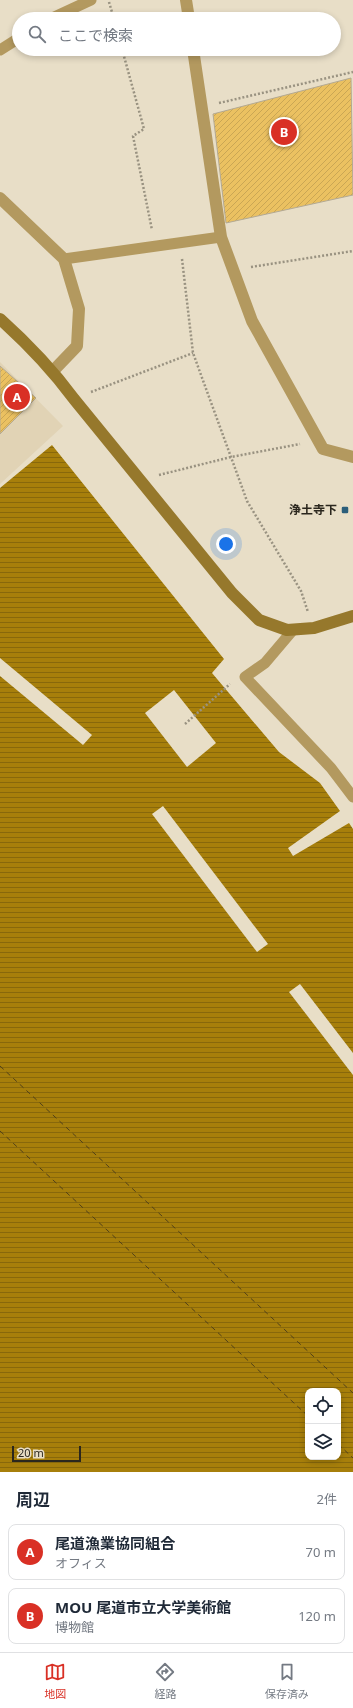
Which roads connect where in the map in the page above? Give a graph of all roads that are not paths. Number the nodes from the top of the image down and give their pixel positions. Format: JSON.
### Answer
{"nodes":[{"id":1,"x":92,"y":0,"type":"edge"},
{"id":2,"x":186,"y":0,"type":"edge"},
{"id":3,"x":65,"y":12,"type":"edge"},
{"id":4,"x":188,"y":12,"type":"edge"},
{"id":5,"x":12,"y":42,"type":"edge"},
{"id":6,"x":0,"y":50,"type":"edge"},
{"id":7,"x":194,"y":56,"type":"edge"},
{"id":8,"x":0,"y":198,"type":"edge"},
{"id":9,"x":221,"y":237,"type":"junction"},
{"id":10,"x":64,"y":259,"type":"junction"},
{"id":11,"x":0,"y":319,"type":"edge"},
{"id":12,"x":53,"y":371,"type":"junction"},
{"id":13,"x":353,"y":457,"type":"edge"},
{"id":14,"x":353,"y":616,"type":"edge"},
{"id":15,"x":293,"y":630,"type":"junction"},
{"id":16,"x":353,"y":797,"type":"edge"}],
"edges":[{"from":1,"to":3,"type":"lane"},
{"from":2,"to":4,"type":"street"},
{"from":5,"to":6,"type":"lane"},
{"from":7,"to":9,"type":"street"},
{"from":8,"to":10,"type":"street"},
{"from":9,"to":10,"type":"lane"},
{"from":9,"to":13,"type":"street"},
{"from":10,"to":12,"type":"street"},
{"from":11,"to":12,"type":"street"},
{"from":12,"to":15,"type":"street"},
{"from":14,"to":15,"type":"street"},
{"from":15,"to":16,"type":"lane"}]}
